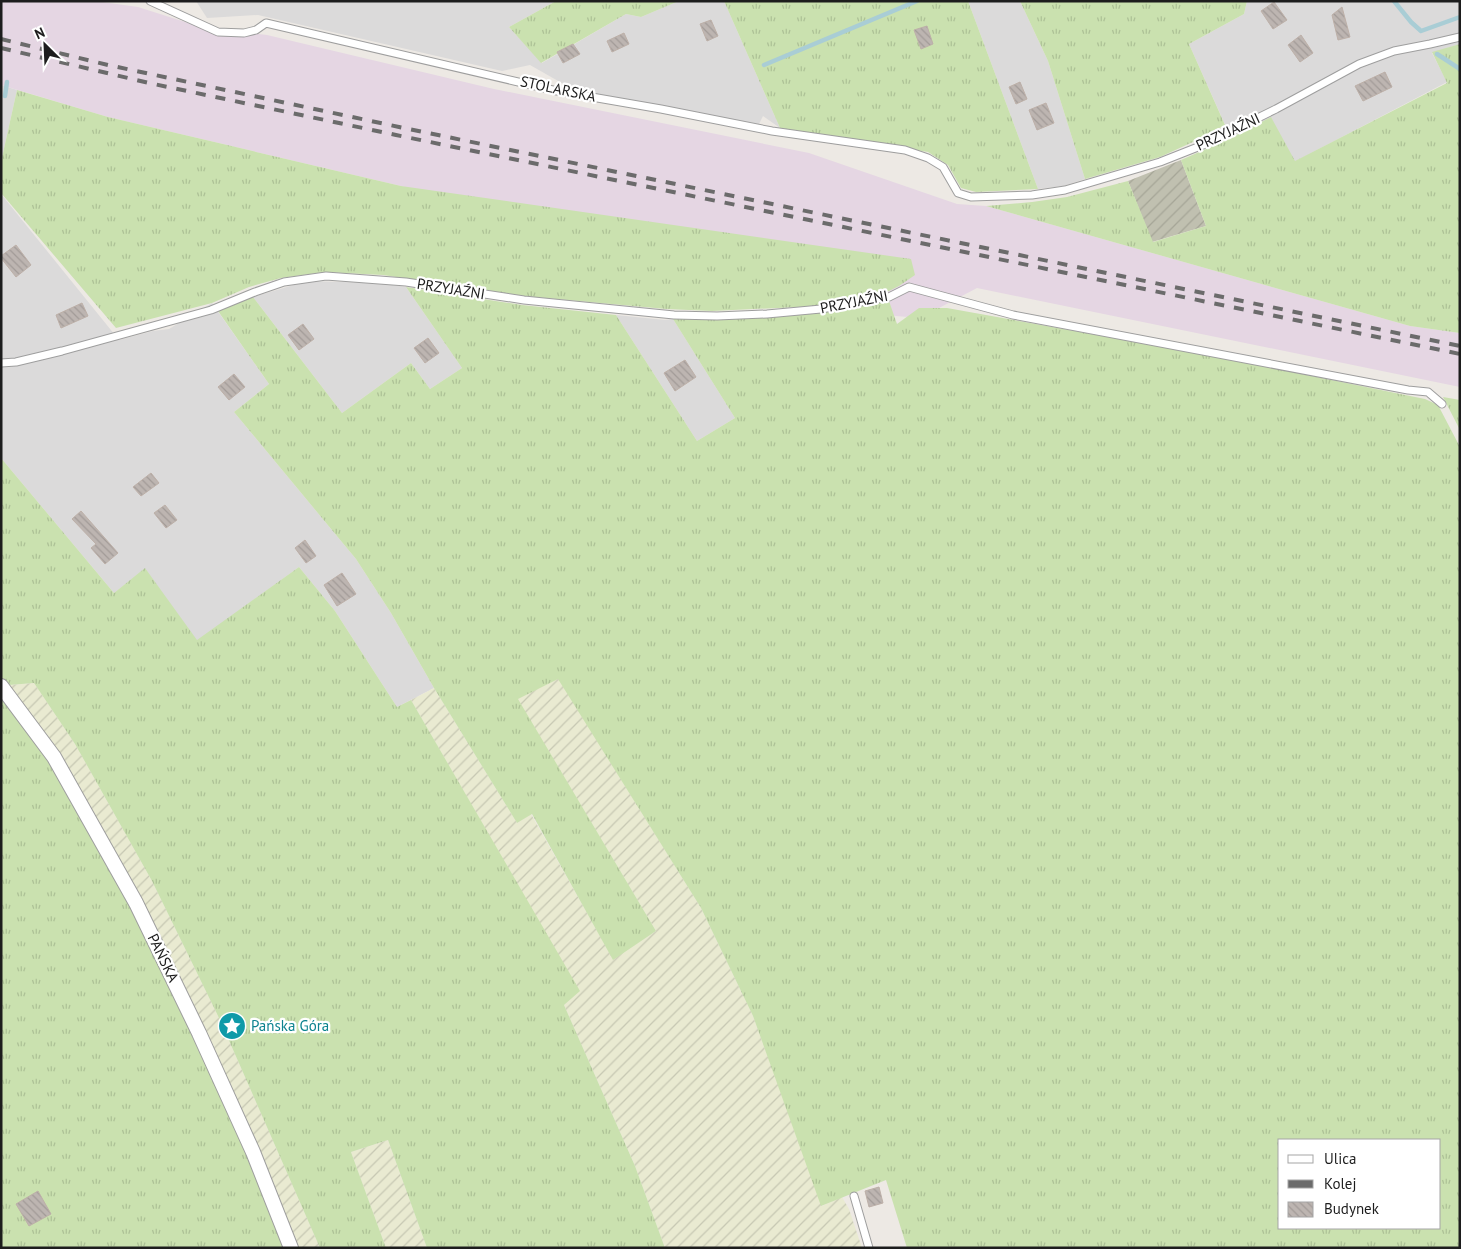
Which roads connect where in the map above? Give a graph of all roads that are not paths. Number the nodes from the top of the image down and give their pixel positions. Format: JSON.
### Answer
{"nodes":[{"id":1,"x":150,"y":1,"type":"edge"},
{"id":2,"x":1460,"y":37,"type":"edge"},
{"id":3,"x":958,"y":193,"type":"joint"},
{"id":4,"x":1,"y":362,"type":"edge"},
{"id":5,"x":1442,"y":404,"type":"dead end"},
{"id":6,"x":1,"y":686,"type":"edge"},
{"id":7,"x":854,"y":1196,"type":"dead end"},
{"id":8,"x":291,"y":1248,"type":"edge"},
{"id":9,"x":869,"y":1248,"type":"edge"}],
"edges":[{"from":1,"to":3,"type":"lane","name":"STOLARSKA"},
{"from":2,"to":3,"type":"lane","name":"PRZYJAŹNI"},
{"from":4,"to":5,"type":"lane","name":"PRZYJAŹNI"},
{"from":6,"to":8,"type":"street","name":"PAŃSKA"},
{"from":7,"to":9,"type":"lane"}]}
